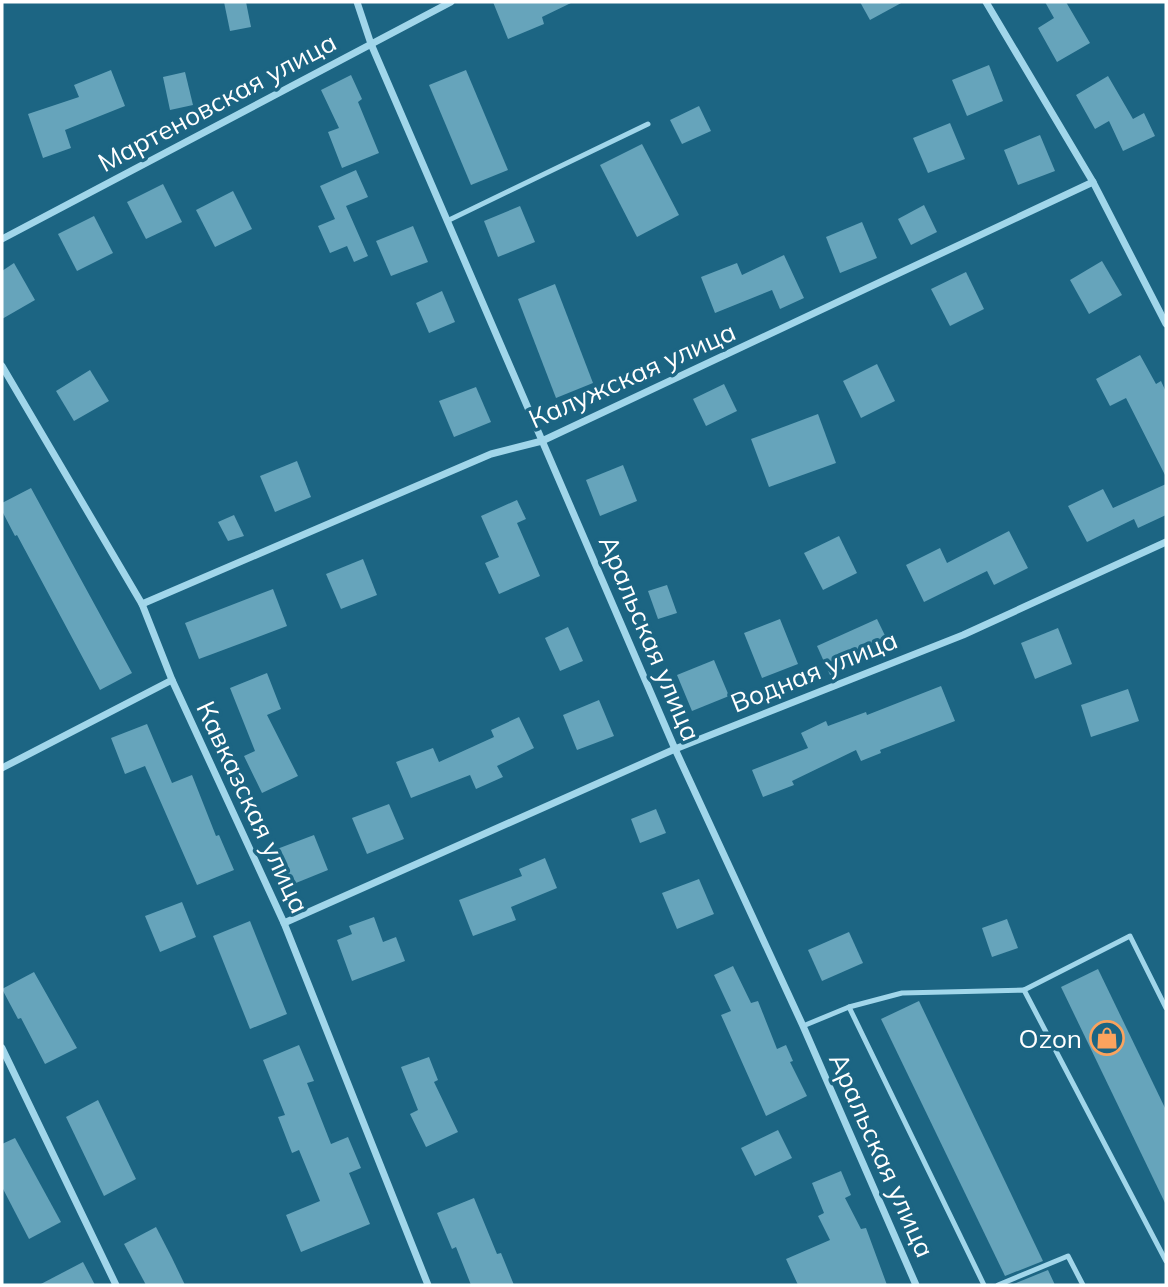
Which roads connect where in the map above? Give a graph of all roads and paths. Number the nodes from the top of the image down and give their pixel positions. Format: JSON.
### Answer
{"nodes":[{"id":1,"x":357,"y":2,"type":"edge"},
{"id":2,"x":451,"y":2,"type":"edge"},
{"id":3,"x":986,"y":2,"type":"edge"},
{"id":4,"x":372,"y":44,"type":"junction"},
{"id":5,"x":648,"y":124,"type":"dead end"},
{"id":6,"x":1093,"y":182,"type":"junction"},
{"id":7,"x":447,"y":221,"type":"junction"},
{"id":8,"x":2,"y":239,"type":"edge"},
{"id":9,"x":1166,"y":324,"type":"edge"},
{"id":10,"x":2,"y":366,"type":"edge"},
{"id":11,"x":542,"y":441,"type":"junction"},
{"id":12,"x":1166,"y":542,"type":"edge"},
{"id":13,"x":142,"y":604,"type":"junction"},
{"id":14,"x":172,"y":680,"type":"junction"},
{"id":15,"x":675,"y":749,"type":"junction"},
{"id":16,"x":2,"y":768,"type":"edge"},
{"id":17,"x":284,"y":923,"type":"junction"},
{"id":18,"x":1024,"y":990,"type":"junction"},
{"id":19,"x":849,"y":1007,"type":"junction"},
{"id":20,"x":1166,"y":1008,"type":"edge"},
{"id":21,"x":803,"y":1026,"type":"junction"},
{"id":22,"x":2,"y":1048,"type":"edge"},
{"id":23,"x":1166,"y":1261,"type":"edge"},
{"id":24,"x":116,"y":1285,"type":"edge"},
{"id":25,"x":428,"y":1285,"type":"edge"},
{"id":26,"x":916,"y":1285,"type":"edge"},
{"id":27,"x":984,"y":1285,"type":"edge"},
{"id":28,"x":998,"y":1285,"type":"edge"},
{"id":29,"x":1083,"y":1285,"type":"edge"}],
"edges":[{"from":1,"to":4,"type":"street","name":"Аральская улица"},
{"from":2,"to":4,"type":"street","name":"Мартеновская улица"},
{"from":3,"to":6,"type":"street"},
{"from":4,"to":7,"type":"street","name":"Аральская улица"},
{"from":4,"to":8,"type":"street","name":"Мартеновская улица"},
{"from":5,"to":7,"type":"lane"},
{"from":6,"to":9,"type":"street"},
{"from":6,"to":11,"type":"street","name":"Калужская улица"},
{"from":7,"to":11,"type":"street","name":"Аральская улица"},
{"from":10,"to":13,"type":"street","name":"Кавказская улица"},
{"from":11,"to":13,"type":"street","name":"Калужская улица"},
{"from":11,"to":15,"type":"street","name":"Аральская улица"},
{"from":12,"to":15,"type":"street","name":"Водная улица"},
{"from":13,"to":14,"type":"street","name":"Кавказская улица"},
{"from":14,"to":16,"type":"street"},
{"from":14,"to":17,"type":"street","name":"Кавказская улица"},
{"from":15,"to":17,"type":"street","name":"Водная улица"},
{"from":15,"to":21,"type":"street","name":"Аральская улица"},
{"from":17,"to":25,"type":"street","name":"Кавказская улица"},
{"from":18,"to":19,"type":"lane"},
{"from":18,"to":20,"type":"lane"},
{"from":18,"to":23,"type":"lane"},
{"from":19,"to":21,"type":"lane"},
{"from":19,"to":27,"type":"lane"},
{"from":21,"to":26,"type":"street","name":"Аральская улица"},
{"from":22,"to":24,"type":"street"},
{"from":28,"to":29,"type":"lane"}]}
